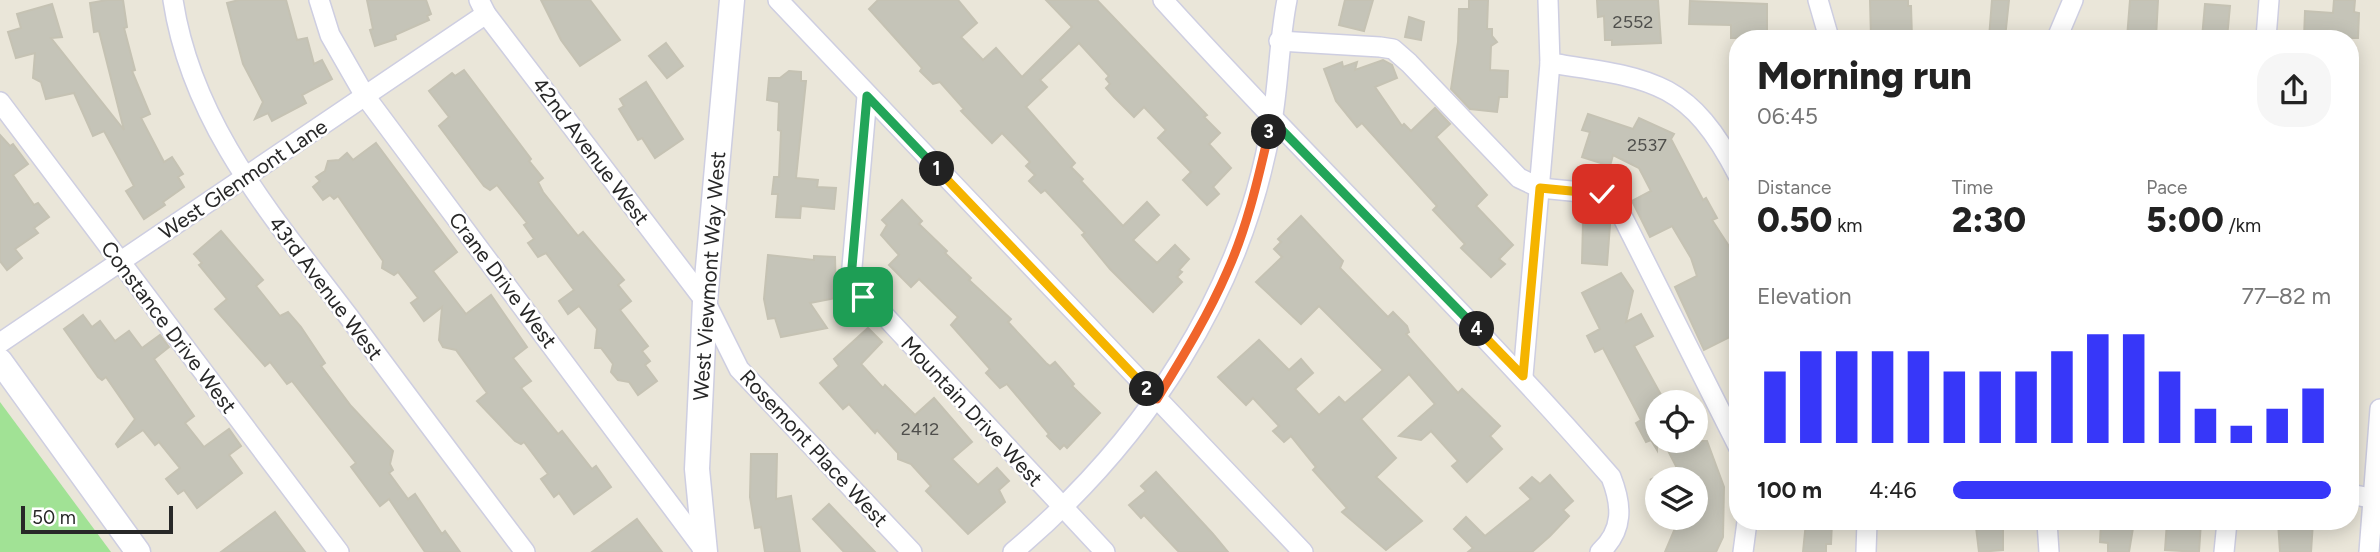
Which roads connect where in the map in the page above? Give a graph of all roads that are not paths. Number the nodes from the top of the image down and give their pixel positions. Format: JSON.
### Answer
{"nodes":[{"id":1,"x":173,"y":0,"type":"edge"},
{"id":2,"x":319,"y":0,"type":"edge"},
{"id":3,"x":732,"y":0,"type":"edge"},
{"id":4,"x":778,"y":0,"type":"edge"},
{"id":5,"x":1163,"y":0,"type":"edge"},
{"id":6,"x":1287,"y":0,"type":"edge"},
{"id":7,"x":1548,"y":0,"type":"edge"},
{"id":8,"x":1818,"y":0,"type":"edge"},
{"id":9,"x":2073,"y":0,"type":"edge"},
{"id":10,"x":2269,"y":0,"type":"edge"},
{"id":11,"x":482,"y":7,"type":"edge"},
{"id":12,"x":1827,"y":30,"type":"edge"},
{"id":13,"x":2060,"y":30,"type":"edge"},
{"id":14,"x":2267,"y":30,"type":"edge"},
{"id":15,"x":1279,"y":41,"type":"junction"},
{"id":16,"x":1550,"y":64,"type":"junction"},
{"id":17,"x":365,"y":96,"type":"junction"},
{"id":18,"x":867,"y":96,"type":"junction"},
{"id":19,"x":0,"y":102,"type":"edge"},
{"id":20,"x":1272,"y":120,"type":"junction"},
{"id":21,"x":1729,"y":161,"type":"edge"},
{"id":22,"x":244,"y":178,"type":"junction"},
{"id":23,"x":1540,"y":188,"type":"junction"},
{"id":24,"x":120,"y":262,"type":"junction"},
{"id":25,"x":705,"y":302,"type":"junction"},
{"id":26,"x":0,"y":343,"type":"edge"},
{"id":27,"x":0,"y":361,"type":"edge"},
{"id":28,"x":1523,"y":376,"type":"junction"},
{"id":29,"x":1157,"y":399,"type":"junction"},
{"id":30,"x":2380,"y":409,"type":"edge"},
{"id":31,"x":1729,"y":428,"type":"edge"},
{"id":32,"x":2359,"y":496,"type":"edge"},
{"id":33,"x":2377,"y":500,"type":"edge"},
{"id":34,"x":1062,"y":507,"type":"junction"},
{"id":35,"x":1746,"y":530,"type":"edge"},
{"id":36,"x":1868,"y":530,"type":"edge"},
{"id":37,"x":2048,"y":530,"type":"edge"},
{"id":38,"x":2226,"y":530,"type":"edge"},
{"id":39,"x":1869,"y":550,"type":"edge"},
{"id":40,"x":704,"y":551,"type":"edge"},
{"id":41,"x":138,"y":552,"type":"edge"},
{"id":42,"x":339,"y":552,"type":"edge"},
{"id":43,"x":525,"y":552,"type":"edge"},
{"id":44,"x":912,"y":552,"type":"edge"},
{"id":45,"x":1013,"y":552,"type":"edge"},
{"id":46,"x":1105,"y":552,"type":"edge"},
{"id":47,"x":1303,"y":552,"type":"edge"},
{"id":48,"x":1600,"y":552,"type":"edge"},
{"id":49,"x":1743,"y":552,"type":"edge"},
{"id":50,"x":2049,"y":552,"type":"edge"},
{"id":51,"x":2224,"y":552,"type":"edge"},
{"id":52,"x":2369,"y":552,"type":"edge"}],
"edges":[{"from":1,"to":22,"type":"street","name":"43rd Avenue West"},
{"from":2,"to":17,"type":"street","name":"Crane Drive West"},
{"from":3,"to":25,"type":"street","name":"West Viewmont Way West"},
{"from":4,"to":18,"type":"street"},
{"from":5,"to":20,"type":"street"},
{"from":6,"to":15,"type":"street"},
{"from":7,"to":16,"type":"street"},
{"from":8,"to":12,"type":"street"},
{"from":9,"to":13,"type":"street"},
{"from":10,"to":14,"type":"street"},
{"from":11,"to":17,"type":"street","name":"West Glenmont Lane"},
{"from":11,"to":25,"type":"street","name":"42nd Avenue West"},
{"from":15,"to":20,"type":"street"},
{"from":15,"to":23,"type":"street"},
{"from":16,"to":21,"type":"street"},
{"from":16,"to":23,"type":"street"},
{"from":17,"to":22,"type":"street","name":"West Glenmont Lane"},
{"from":17,"to":40,"type":"street","name":"Crane Drive West"},
{"from":18,"to":29,"type":"street"},
{"from":18,"to":34,"type":"street","name":"Mountain Drive West"},
{"from":19,"to":24,"type":"street","name":"Constance Drive West"},
{"from":20,"to":28,"type":"street"},
{"from":20,"to":29,"type":"street"},
{"from":22,"to":24,"type":"street","name":"West Glenmont Lane"},
{"from":22,"to":43,"type":"street","name":"43rd Avenue West"},
{"from":23,"to":28,"type":"street"},
{"from":23,"to":31,"type":"street"},
{"from":24,"to":26,"type":"street","name":"West Glenmont Lane"},
{"from":24,"to":42,"type":"street","name":"Constance Drive West"},
{"from":25,"to":40,"type":"street","name":"West Viewmont Way West"},
{"from":25,"to":44,"type":"street","name":"Rosemont Place West"},
{"from":27,"to":41,"type":"street"},
{"from":28,"to":48,"type":"street"},
{"from":29,"to":34,"type":"street"},
{"from":29,"to":47,"type":"street"},
{"from":30,"to":33,"type":"street"},
{"from":32,"to":33,"type":"street"},
{"from":33,"to":52,"type":"street"},
{"from":34,"to":45,"type":"street"},
{"from":34,"to":46,"type":"street","name":"Mountain Drive West"},
{"from":35,"to":49,"type":"street"},
{"from":36,"to":39,"type":"street"},
{"from":37,"to":50,"type":"street"},
{"from":38,"to":51,"type":"street"}]}
